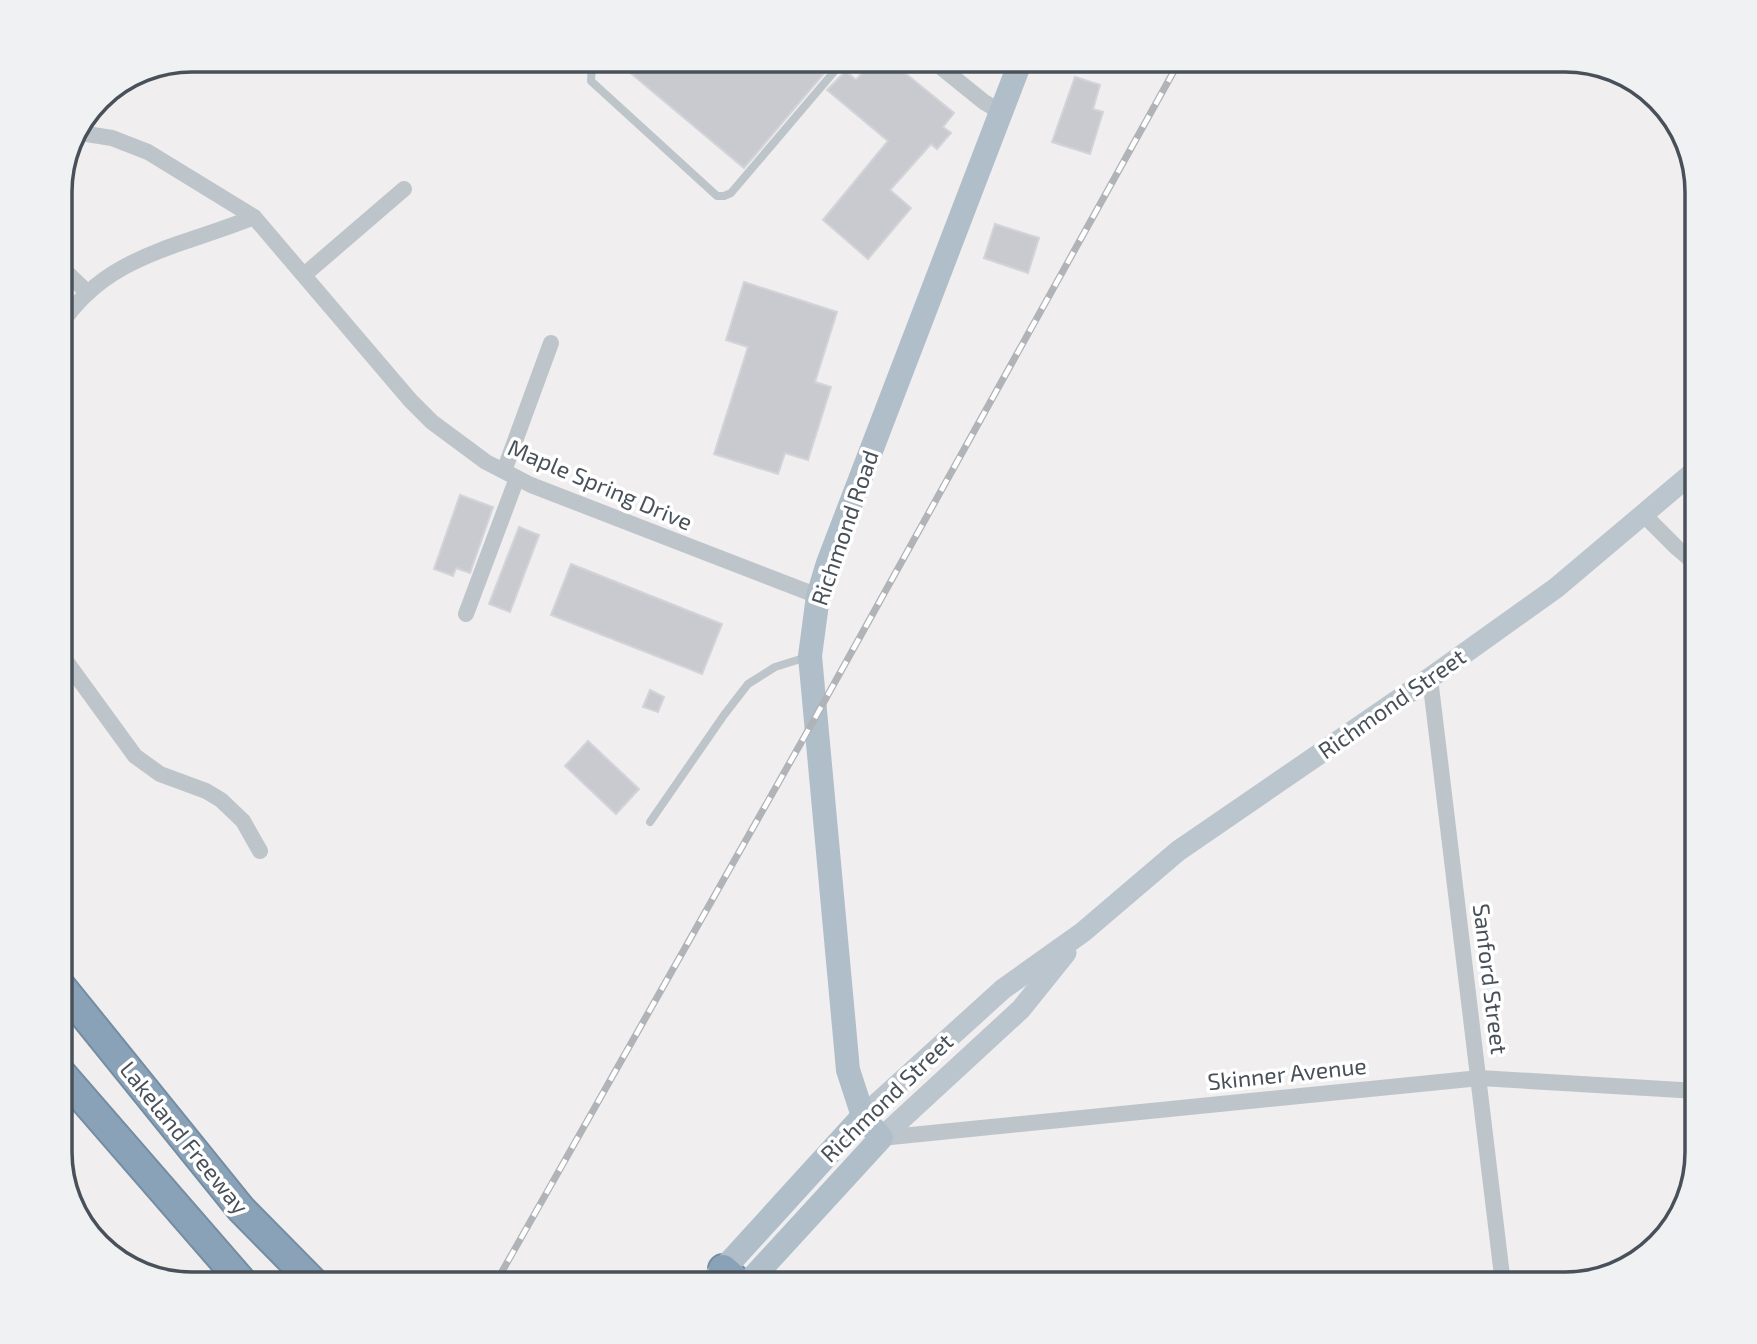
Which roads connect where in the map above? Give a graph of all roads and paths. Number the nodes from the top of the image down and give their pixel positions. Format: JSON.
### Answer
{"nodes":[{"id":1,"x":592,"y":72,"type":"edge"},
{"id":2,"x":834,"y":72,"type":"edge"},
{"id":3,"x":947,"y":72,"type":"edge"},
{"id":4,"x":1016,"y":72,"type":"edge"},
{"id":5,"x":1001,"y":112,"type":"junction"},
{"id":6,"x":87,"y":134,"type":"edge"},
{"id":7,"x":404,"y":189,"type":"dead end"},
{"id":8,"x":254,"y":217,"type":"junction"},
{"id":9,"x":304,"y":275,"type":"junction"},
{"id":10,"x":72,"y":278,"type":"edge"},
{"id":11,"x":88,"y":293,"type":"junction"},
{"id":12,"x":72,"y":310,"type":"edge"},
{"id":13,"x":551,"y":343,"type":"dead end"},
{"id":14,"x":510,"y":475,"type":"junction"},
{"id":15,"x":1685,"y":480,"type":"edge"},
{"id":16,"x":1644,"y":515,"type":"junction"},
{"id":17,"x":1685,"y":554,"type":"edge"},
{"id":18,"x":818,"y":596,"type":"junction"},
{"id":19,"x":466,"y":614,"type":"dead end"},
{"id":20,"x":810,"y":656,"type":"junction"},
{"id":21,"x":72,"y":669,"type":"edge"},
{"id":22,"x":1430,"y":678,"type":"junction"},
{"id":23,"x":650,"y":822,"type":"dead end"},
{"id":24,"x":260,"y":851,"type":"dead end"},
{"id":25,"x":1083,"y":932,"type":"junction"},
{"id":26,"x":72,"y":1000,"type":"edge"},
{"id":27,"x":1480,"y":1078,"type":"junction"},
{"id":28,"x":72,"y":1086,"type":"edge"},
{"id":29,"x":1685,"y":1090,"type":"edge"},
{"id":30,"x":863,"y":1116,"type":"junction"},
{"id":31,"x":881,"y":1138,"type":"junction"},
{"id":32,"x":234,"y":1272,"type":"edge"},
{"id":33,"x":303,"y":1272,"type":"edge"},
{"id":34,"x":730,"y":1272,"type":"edge"},
{"id":35,"x":758,"y":1272,"type":"edge"},
{"id":36,"x":1502,"y":1272,"type":"edge"}],
"edges":[{"from":1,"to":2,"type":"lane"},
{"from":3,"to":5,"type":"street"},
{"from":4,"to":5,"type":"main road","name":"Richmond Road"},
{"from":5,"to":18,"type":"main road","name":"Richmond Road"},
{"from":6,"to":8,"type":"street","name":"Maple Spring Drive"},
{"from":7,"to":9,"type":"street"},
{"from":8,"to":9,"type":"street","name":"Maple Spring Drive"},
{"from":8,"to":11,"type":"street"},
{"from":9,"to":14,"type":"street","name":"Maple Spring Drive"},
{"from":10,"to":11,"type":"street"},
{"from":11,"to":12,"type":"street"},
{"from":13,"to":14,"type":"street"},
{"from":14,"to":18,"type":"street","name":"Maple Spring Drive"},
{"from":14,"to":19,"type":"street"},
{"from":15,"to":16,"type":"main road","name":"Richmond Street"},
{"from":16,"to":17,"type":"street"},
{"from":16,"to":22,"type":"main road","name":"Richmond Street"},
{"from":18,"to":20,"type":"main road","name":"Richmond Road"},
{"from":20,"to":23,"type":"lane"},
{"from":20,"to":30,"type":"main road","name":"Richmond Road"},
{"from":21,"to":24,"type":"street"},
{"from":22,"to":25,"type":"main road","name":"Richmond Street"},
{"from":22,"to":27,"type":"street","name":"Sanford Street"},
{"from":25,"to":30,"type":"main road","name":"Richmond Street"},
{"from":25,"to":31,"type":"main road","name":"Richmond Street"},
{"from":26,"to":33,"type":"highway","name":"Lakeland Freeway"},
{"from":27,"to":29,"type":"street","name":"Skinner Avenue"},
{"from":27,"to":31,"type":"street","name":"Skinner Avenue"},
{"from":27,"to":36,"type":"street","name":"Sanford Street"},
{"from":28,"to":32,"type":"highway","name":"Lakeland Freeway"},
{"from":30,"to":31,"type":"main road","name":"Richmond Road"},
{"from":30,"to":34,"type":"main road","name":"Richmond Street"},
{"from":31,"to":35,"type":"main road","name":"Richmond Street"}]}
